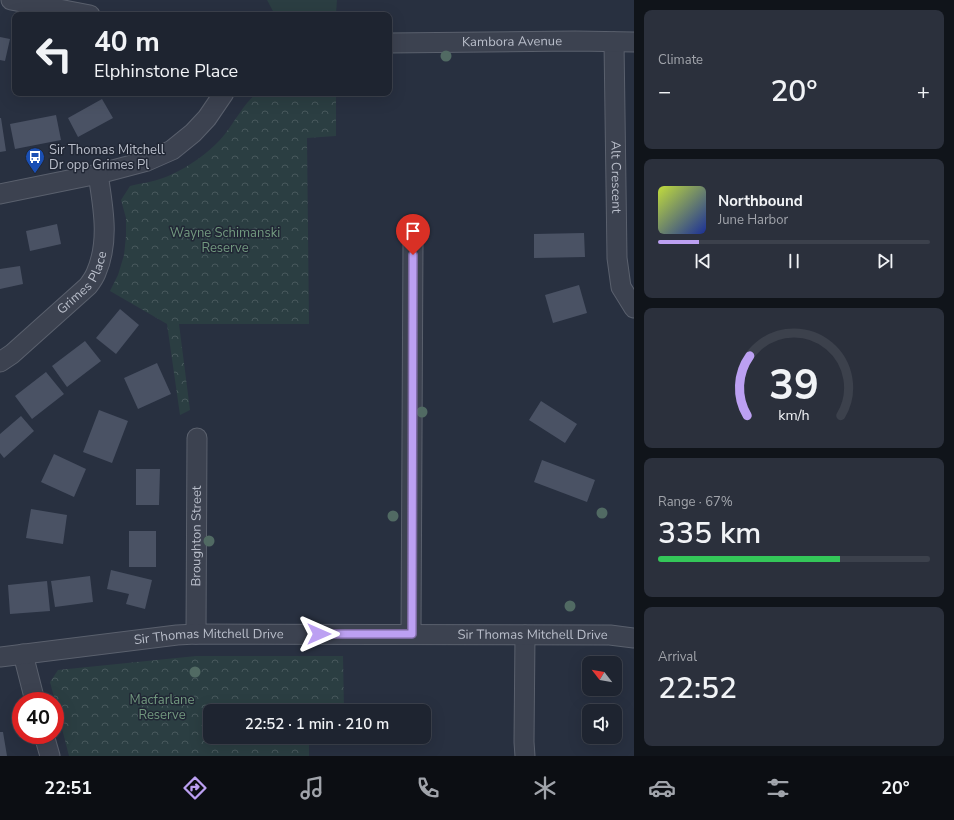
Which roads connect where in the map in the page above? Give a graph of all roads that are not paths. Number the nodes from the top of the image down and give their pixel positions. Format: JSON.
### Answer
{"nodes":[{"id":1,"x":11,"y":0,"type":"edge"},
{"id":2,"x":74,"y":12,"type":"edge"},
{"id":3,"x":614,"y":42,"type":"junction"},
{"id":4,"x":634,"y":42,"type":"edge"},
{"id":5,"x":392,"y":43,"type":"edge"},
{"id":6,"x":218,"y":96,"type":"edge"},
{"id":7,"x":98,"y":174,"type":"junction"},
{"id":8,"x":0,"y":194,"type":"edge"},
{"id":9,"x":413,"y":240,"type":"dead end"},
{"id":10,"x":634,"y":308,"type":"edge"},
{"id":11,"x":4,"y":354,"type":"edge"},
{"id":12,"x":198,"y":438,"type":"dead end"},
{"id":13,"x":196,"y":634,"type":"junction"},
{"id":14,"x":412,"y":634,"type":"junction"},
{"id":15,"x":525,"y":635,"type":"junction"},
{"id":16,"x":634,"y":638,"type":"edge"},
{"id":17,"x":23,"y":654,"type":"junction"},
{"id":18,"x":0,"y":657,"type":"edge"},
{"id":19,"x":33,"y":692,"type":"edge"},
{"id":20,"x":47,"y":744,"type":"edge"},
{"id":21,"x":50,"y":756,"type":"edge"},
{"id":22,"x":525,"y":756,"type":"edge"}],
"edges":[{"from":1,"to":2,"type":"street"},
{"from":3,"to":4,"type":"street","name":"Kambora Avenue"},
{"from":3,"to":5,"type":"street","name":"Kambora Avenue"},
{"from":3,"to":10,"type":"street","name":"Alt Crescent"},
{"from":6,"to":7,"type":"street"},
{"from":7,"to":8,"type":"street"},
{"from":7,"to":11,"type":"street","name":"Grimes Place"},
{"from":9,"to":14,"type":"street"},
{"from":12,"to":13,"type":"street","name":"Broughton Street"},
{"from":13,"to":14,"type":"street","name":"Sir Thomas Mitchell Drive"},
{"from":13,"to":17,"type":"street","name":"Sir Thomas Mitchell Drive"},
{"from":14,"to":15,"type":"street","name":"Sir Thomas Mitchell Drive"},
{"from":15,"to":16,"type":"street","name":"Sir Thomas Mitchell Drive"},
{"from":15,"to":22,"type":"street"},
{"from":17,"to":18,"type":"street","name":"Sir Thomas Mitchell Drive"},
{"from":17,"to":19,"type":"street"},
{"from":20,"to":21,"type":"street"}]}
